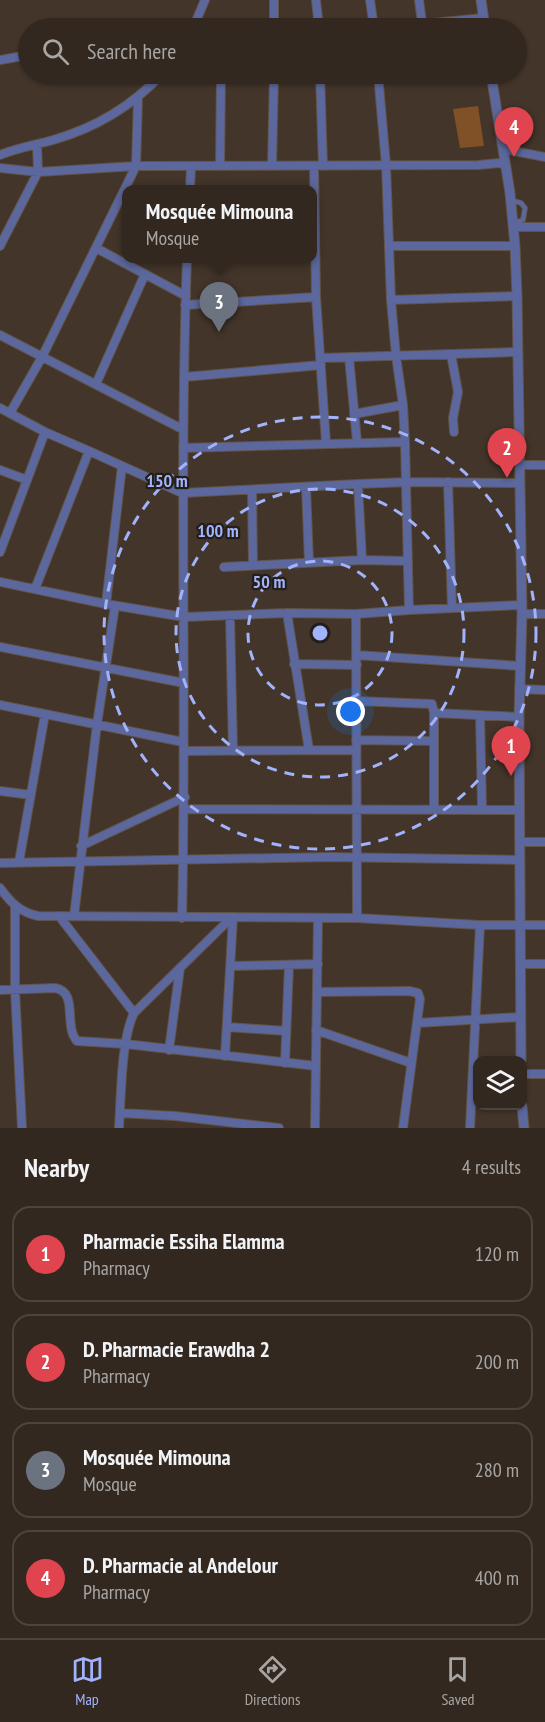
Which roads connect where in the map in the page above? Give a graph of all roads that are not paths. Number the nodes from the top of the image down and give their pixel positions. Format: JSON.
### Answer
{"nodes":[{"id":1,"x":206,"y":0,"type":"edge"},
{"id":2,"x":274,"y":0,"type":"edge"},
{"id":3,"x":316,"y":0,"type":"edge"},
{"id":4,"x":370,"y":0,"type":"edge"},
{"id":5,"x":419,"y":0,"type":"edge"},
{"id":6,"x":481,"y":0,"type":"edge"},
{"id":7,"x":198,"y":18,"type":"edge"},
{"id":8,"x":274,"y":18,"type":"edge"},
{"id":9,"x":318,"y":18,"type":"edge"},
{"id":10,"x":373,"y":18,"type":"edge"},
{"id":11,"x":421,"y":18,"type":"edge"},
{"id":12,"x":484,"y":18,"type":"edge"},
{"id":13,"x":18,"y":57,"type":"edge"},
{"id":14,"x":0,"y":60,"type":"edge"},
{"id":15,"x":152,"y":84,"type":"edge"},
{"id":16,"x":220,"y":84,"type":"edge"},
{"id":17,"x":274,"y":84,"type":"edge"},
{"id":18,"x":320,"y":84,"type":"edge"},
{"id":19,"x":379,"y":84,"type":"edge"},
{"id":20,"x":492,"y":84,"type":"edge"},
{"id":21,"x":138,"y":97,"type":"junction"},
{"id":22,"x":37,"y":144,"type":"junction"},
{"id":23,"x":502,"y":149,"type":"junction"},
{"id":24,"x":0,"y":155,"type":"edge"},
{"id":25,"x":545,"y":157,"type":"edge"},
{"id":26,"x":386,"y":165,"type":"junction"},
{"id":27,"x":505,"y":165,"type":"junction"},
{"id":28,"x":136,"y":166,"type":"junction"},
{"id":29,"x":191,"y":166,"type":"junction"},
{"id":30,"x":220,"y":166,"type":"junction"},
{"id":31,"x":272,"y":166,"type":"junction"},
{"id":32,"x":319,"y":166,"type":"junction"},
{"id":33,"x":0,"y":168,"type":"edge"},
{"id":34,"x":38,"y":172,"type":"junction"},
{"id":35,"x":127,"y":185,"type":"edge"},
{"id":36,"x":190,"y":185,"type":"edge"},
{"id":37,"x":317,"y":194,"type":"edge"},
{"id":38,"x":122,"y":195,"type":"edge"},
{"id":39,"x":513,"y":225,"type":"junction"},
{"id":40,"x":545,"y":227,"type":"edge"},
{"id":41,"x":0,"y":246,"type":"edge"},
{"id":42,"x":389,"y":246,"type":"junction"},
{"id":43,"x":515,"y":246,"type":"junction"},
{"id":44,"x":96,"y":248,"type":"junction"},
{"id":45,"x":122,"y":262,"type":"edge"},
{"id":46,"x":124,"y":263,"type":"edge"},
{"id":47,"x":187,"y":263,"type":"edge"},
{"id":48,"x":315,"y":263,"type":"edge"},
{"id":49,"x":145,"y":274,"type":"junction"},
{"id":50,"x":186,"y":296,"type":"junction"},
{"id":51,"x":517,"y":296,"type":"junction"},
{"id":52,"x":316,"y":297,"type":"junction"},
{"id":53,"x":391,"y":300,"type":"junction"},
{"id":54,"x":185,"y":305,"type":"junction"},
{"id":55,"x":0,"y":335,"type":"edge"},
{"id":56,"x":518,"y":352,"type":"junction"},
{"id":57,"x":451,"y":354,"type":"junction"},
{"id":58,"x":396,"y":356,"type":"junction"},
{"id":59,"x":42,"y":357,"type":"junction"},
{"id":60,"x":349,"y":357,"type":"junction"},
{"id":61,"x":320,"y":361,"type":"junction"},
{"id":62,"x":184,"y":377,"type":"junction"},
{"id":63,"x":96,"y":384,"type":"junction"},
{"id":64,"x":403,"y":405,"type":"junction"},
{"id":65,"x":0,"y":408,"type":"edge"},
{"id":66,"x":10,"y":413,"type":"junction"},
{"id":67,"x":354,"y":414,"type":"junction"},
{"id":68,"x":182,"y":429,"type":"junction"},
{"id":69,"x":45,"y":432,"type":"junction"},
{"id":70,"x":454,"y":432,"type":"dead end"},
{"id":71,"x":357,"y":442,"type":"junction"},
{"id":72,"x":405,"y":442,"type":"junction"},
{"id":73,"x":326,"y":443,"type":"junction"},
{"id":74,"x":183,"y":448,"type":"junction"},
{"id":75,"x":89,"y":451,"type":"junction"},
{"id":76,"x":519,"y":465,"type":"junction"},
{"id":77,"x":545,"y":465,"type":"edge"},
{"id":78,"x":122,"y":466,"type":"junction"},
{"id":79,"x":0,"y":470,"type":"edge"},
{"id":80,"x":27,"y":480,"type":"junction"},
{"id":81,"x":406,"y":482,"type":"junction"},
{"id":82,"x":448,"y":482,"type":"junction"},
{"id":83,"x":519,"y":483,"type":"junction"},
{"id":84,"x":358,"y":484,"type":"junction"},
{"id":85,"x":306,"y":487,"type":"junction"},
{"id":86,"x":252,"y":490,"type":"junction"},
{"id":87,"x":182,"y":493,"type":"junction"},
{"id":88,"x":0,"y":552,"type":"edge"},
{"id":89,"x":362,"y":560,"type":"junction"},
{"id":90,"x":408,"y":561,"type":"junction"},
{"id":91,"x":309,"y":562,"type":"junction"},
{"id":92,"x":253,"y":565,"type":"junction"},
{"id":93,"x":224,"y":567,"type":"dead end"},
{"id":94,"x":0,"y":582,"type":"edge"},
{"id":95,"x":35,"y":589,"type":"junction"},
{"id":96,"x":106,"y":604,"type":"junction"},
{"id":97,"x":115,"y":606,"type":"junction"},
{"id":98,"x":452,"y":608,"type":"junction"},
{"id":99,"x":409,"y":610,"type":"junction"},
{"id":100,"x":522,"y":610,"type":"junction"},
{"id":101,"x":287,"y":614,"type":"junction"},
{"id":102,"x":356,"y":614,"type":"junction"},
{"id":103,"x":545,"y":614,"type":"edge"},
{"id":104,"x":230,"y":616,"type":"junction"},
{"id":105,"x":184,"y":617,"type":"junction"},
{"id":106,"x":0,"y":647,"type":"edge"},
{"id":107,"x":356,"y":655,"type":"junction"},
{"id":108,"x":294,"y":664,"type":"junction"},
{"id":109,"x":357,"y":665,"type":"junction"},
{"id":110,"x":520,"y":666,"type":"junction"},
{"id":111,"x":105,"y":668,"type":"junction"},
{"id":112,"x":184,"y":683,"type":"junction"},
{"id":113,"x":519,"y":689,"type":"junction"},
{"id":114,"x":545,"y":690,"type":"edge"},
{"id":115,"x":356,"y":700,"type":"junction"},
{"id":116,"x":0,"y":705,"type":"edge"},
{"id":117,"x":434,"y":713,"type":"junction"},
{"id":118,"x":45,"y":714,"type":"junction"},
{"id":119,"x":480,"y":715,"type":"junction"},
{"id":120,"x":519,"y":717,"type":"junction"},
{"id":121,"x":96,"y":724,"type":"junction"},
{"id":122,"x":356,"y":740,"type":"junction"},
{"id":123,"x":434,"y":741,"type":"junction"},
{"id":124,"x":183,"y":742,"type":"junction"},
{"id":125,"x":309,"y":750,"type":"junction"},
{"id":126,"x":356,"y":750,"type":"junction"},
{"id":127,"x":184,"y":751,"type":"junction"},
{"id":128,"x":233,"y":751,"type":"junction"},
{"id":129,"x":0,"y":791,"type":"edge"},
{"id":130,"x":31,"y":795,"type":"junction"},
{"id":131,"x":184,"y":797,"type":"junction"},
{"id":132,"x":184,"y":808,"type":"junction"},
{"id":133,"x":482,"y":808,"type":"junction"},
{"id":134,"x":357,"y":809,"type":"junction"},
{"id":135,"x":434,"y":809,"type":"junction"},
{"id":136,"x":518,"y":810,"type":"junction"},
{"id":137,"x":520,"y":842,"type":"junction"},
{"id":138,"x":545,"y":842,"type":"edge"},
{"id":139,"x":81,"y":846,"type":"junction"},
{"id":140,"x":358,"y":858,"type":"junction"},
{"id":141,"x":183,"y":860,"type":"junction"},
{"id":142,"x":520,"y":860,"type":"junction"},
{"id":143,"x":19,"y":862,"type":"junction"},
{"id":144,"x":80,"y":862,"type":"junction"},
{"id":145,"x":0,"y":863,"type":"edge"},
{"id":146,"x":0,"y":888,"type":"edge"},
{"id":147,"x":3,"y":897,"type":"edge"},
{"id":148,"x":15,"y":907,"type":"junction"},
{"id":149,"x":59,"y":915,"type":"junction"},
{"id":150,"x":74,"y":916,"type":"junction"},
{"id":151,"x":232,"y":917,"type":"junction"},
{"id":152,"x":182,"y":918,"type":"junction"},
{"id":153,"x":318,"y":918,"type":"junction"},
{"id":154,"x":357,"y":918,"type":"junction"},
{"id":155,"x":520,"y":924,"type":"junction"},
{"id":156,"x":545,"y":925,"type":"edge"},
{"id":157,"x":480,"y":926,"type":"junction"},
{"id":158,"x":318,"y":964,"type":"junction"},
{"id":159,"x":520,"y":964,"type":"junction"},
{"id":160,"x":545,"y":964,"type":"edge"},
{"id":161,"x":289,"y":965,"type":"junction"},
{"id":162,"x":231,"y":966,"type":"junction"},
{"id":163,"x":180,"y":968,"type":"junction"},
{"id":164,"x":0,"y":990,"type":"edge"},
{"id":165,"x":15,"y":990,"type":"junction"},
{"id":166,"x":317,"y":992,"type":"junction"},
{"id":167,"x":134,"y":1013,"type":"junction"},
{"id":168,"x":520,"y":1017,"type":"junction"},
{"id":169,"x":476,"y":1018,"type":"junction"},
{"id":170,"x":417,"y":1023,"type":"junction"},
{"id":171,"x":227,"y":1027,"type":"junction"},
{"id":172,"x":316,"y":1030,"type":"junction"},
{"id":173,"x":286,"y":1031,"type":"junction"},
{"id":174,"x":126,"y":1044,"type":"junction"},
{"id":175,"x":169,"y":1050,"type":"junction"},
{"id":176,"x":225,"y":1056,"type":"junction"},
{"id":177,"x":521,"y":1056,"type":"edge"},
{"id":178,"x":285,"y":1063,"type":"junction"},
{"id":179,"x":411,"y":1063,"type":"junction"},
{"id":180,"x":316,"y":1066,"type":"junction"},
{"id":181,"x":527,"y":1074,"type":"edge"},
{"id":182,"x":545,"y":1074,"type":"edge"},
{"id":183,"x":522,"y":1110,"type":"edge"},
{"id":184,"x":120,"y":1113,"type":"junction"},
{"id":185,"x":22,"y":1128,"type":"edge"},
{"id":186,"x":119,"y":1128,"type":"edge"},
{"id":187,"x":279,"y":1128,"type":"edge"},
{"id":188,"x":315,"y":1128,"type":"edge"},
{"id":189,"x":403,"y":1128,"type":"edge"},
{"id":190,"x":470,"y":1128,"type":"edge"},
{"id":191,"x":524,"y":1128,"type":"edge"}],
"edges":[{"from":1,"to":7,"type":"street"},
{"from":2,"to":8,"type":"street"},
{"from":3,"to":9,"type":"street"},
{"from":4,"to":10,"type":"street"},
{"from":5,"to":11,"type":"street"},
{"from":6,"to":12,"type":"street"},
{"from":13,"to":14,"type":"street"},
{"from":15,"to":21,"type":"street"},
{"from":16,"to":30,"type":"street"},
{"from":17,"to":31,"type":"street"},
{"from":18,"to":32,"type":"street"},
{"from":19,"to":26,"type":"street"},
{"from":20,"to":23,"type":"street"},
{"from":21,"to":22,"type":"street"},
{"from":21,"to":28,"type":"street"},
{"from":22,"to":24,"type":"street"},
{"from":22,"to":34,"type":"street"},
{"from":23,"to":25,"type":"street"},
{"from":23,"to":27,"type":"street"},
{"from":26,"to":27,"type":"street"},
{"from":26,"to":32,"type":"street"},
{"from":26,"to":42,"type":"street"},
{"from":27,"to":39,"type":"street"},
{"from":28,"to":29,"type":"street"},
{"from":28,"to":34,"type":"street"},
{"from":28,"to":35,"type":"street"},
{"from":29,"to":30,"type":"street"},
{"from":29,"to":36,"type":"street"},
{"from":30,"to":31,"type":"street"},
{"from":31,"to":32,"type":"street"},
{"from":32,"to":37,"type":"street"},
{"from":33,"to":34,"type":"street"},
{"from":34,"to":41,"type":"street"},
{"from":38,"to":44,"type":"street"},
{"from":39,"to":40,"type":"street"},
{"from":39,"to":43,"type":"street"},
{"from":42,"to":43,"type":"street"},
{"from":42,"to":53,"type":"street"},
{"from":43,"to":51,"type":"street"},
{"from":44,"to":45,"type":"street"},
{"from":44,"to":59,"type":"street"},
{"from":46,"to":49,"type":"street"},
{"from":47,"to":50,"type":"street"},
{"from":48,"to":52,"type":"street"},
{"from":49,"to":50,"type":"street"},
{"from":49,"to":63,"type":"street"},
{"from":50,"to":54,"type":"street"},
{"from":51,"to":53,"type":"street"},
{"from":51,"to":56,"type":"street"},
{"from":52,"to":54,"type":"street"},
{"from":52,"to":61,"type":"street"},
{"from":53,"to":58,"type":"street"},
{"from":54,"to":62,"type":"street"},
{"from":55,"to":59,"type":"street"},
{"from":56,"to":57,"type":"street"},
{"from":56,"to":76,"type":"street"},
{"from":57,"to":58,"type":"street"},
{"from":57,"to":70,"type":"street"},
{"from":58,"to":60,"type":"street"},
{"from":58,"to":64,"type":"street"},
{"from":59,"to":63,"type":"street"},
{"from":59,"to":66,"type":"street"},
{"from":60,"to":61,"type":"street"},
{"from":60,"to":67,"type":"street"},
{"from":61,"to":62,"type":"street"},
{"from":61,"to":73,"type":"street"},
{"from":62,"to":68,"type":"street"},
{"from":63,"to":68,"type":"street"},
{"from":64,"to":67,"type":"street"},
{"from":64,"to":72,"type":"street"},
{"from":65,"to":66,"type":"street"},
{"from":66,"to":69,"type":"street"},
{"from":67,"to":71,"type":"street"},
{"from":68,"to":74,"type":"street"},
{"from":69,"to":75,"type":"street"},
{"from":69,"to":80,"type":"street"},
{"from":71,"to":72,"type":"street"},
{"from":71,"to":73,"type":"street"},
{"from":72,"to":81,"type":"street"},
{"from":73,"to":74,"type":"street"},
{"from":74,"to":87,"type":"street"},
{"from":75,"to":78,"type":"street"},
{"from":75,"to":95,"type":"street"},
{"from":76,"to":77,"type":"street"},
{"from":76,"to":83,"type":"street"},
{"from":78,"to":87,"type":"street"},
{"from":78,"to":96,"type":"street"},
{"from":79,"to":80,"type":"street"},
{"from":80,"to":88,"type":"street"},
{"from":81,"to":82,"type":"street"},
{"from":81,"to":84,"type":"street"},
{"from":81,"to":90,"type":"street"},
{"from":82,"to":83,"type":"street"},
{"from":82,"to":98,"type":"street"},
{"from":83,"to":100,"type":"street"},
{"from":84,"to":85,"type":"street"},
{"from":84,"to":89,"type":"street"},
{"from":85,"to":86,"type":"street"},
{"from":85,"to":91,"type":"street"},
{"from":86,"to":87,"type":"street"},
{"from":86,"to":92,"type":"street"},
{"from":87,"to":105,"type":"street"},
{"from":89,"to":90,"type":"street"},
{"from":89,"to":91,"type":"street"},
{"from":90,"to":99,"type":"street"},
{"from":91,"to":92,"type":"street"},
{"from":92,"to":93,"type":"street"},
{"from":94,"to":95,"type":"street"},
{"from":95,"to":96,"type":"street"},
{"from":96,"to":97,"type":"street"},
{"from":97,"to":105,"type":"street"},
{"from":97,"to":111,"type":"street"},
{"from":98,"to":99,"type":"street"},
{"from":98,"to":100,"type":"street"},
{"from":99,"to":102,"type":"street"},
{"from":100,"to":103,"type":"street"},
{"from":100,"to":110,"type":"street"},
{"from":101,"to":102,"type":"street"},
{"from":101,"to":104,"type":"street"},
{"from":101,"to":108,"type":"street"},
{"from":102,"to":107,"type":"street"},
{"from":104,"to":105,"type":"street"},
{"from":104,"to":128,"type":"street"},
{"from":105,"to":112,"type":"street"},
{"from":106,"to":111,"type":"street"},
{"from":107,"to":109,"type":"street"},
{"from":107,"to":110,"type":"street"},
{"from":108,"to":109,"type":"street"},
{"from":108,"to":125,"type":"street"},
{"from":109,"to":115,"type":"street"},
{"from":110,"to":113,"type":"street"},
{"from":111,"to":112,"type":"street"},
{"from":111,"to":121,"type":"street"},
{"from":112,"to":124,"type":"street"},
{"from":113,"to":114,"type":"street"},
{"from":113,"to":120,"type":"street"},
{"from":115,"to":117,"type":"street"},
{"from":115,"to":122,"type":"street"},
{"from":116,"to":118,"type":"street"},
{"from":117,"to":119,"type":"street"},
{"from":117,"to":123,"type":"street"},
{"from":118,"to":121,"type":"street"},
{"from":118,"to":130,"type":"street"},
{"from":119,"to":120,"type":"street"},
{"from":119,"to":133,"type":"street"},
{"from":120,"to":136,"type":"street"},
{"from":121,"to":124,"type":"street"},
{"from":121,"to":139,"type":"street"},
{"from":122,"to":123,"type":"street"},
{"from":122,"to":126,"type":"street"},
{"from":123,"to":135,"type":"street"},
{"from":124,"to":127,"type":"street"},
{"from":125,"to":126,"type":"street"},
{"from":125,"to":128,"type":"street"},
{"from":126,"to":134,"type":"street"},
{"from":127,"to":128,"type":"street"},
{"from":127,"to":131,"type":"street"},
{"from":129,"to":130,"type":"street"},
{"from":130,"to":143,"type":"street"},
{"from":131,"to":132,"type":"street"},
{"from":131,"to":139,"type":"street"},
{"from":132,"to":134,"type":"street"},
{"from":132,"to":141,"type":"street"},
{"from":133,"to":135,"type":"street"},
{"from":133,"to":136,"type":"street"},
{"from":134,"to":135,"type":"street"},
{"from":134,"to":140,"type":"street"},
{"from":136,"to":137,"type":"street"},
{"from":137,"to":138,"type":"street"},
{"from":137,"to":142,"type":"street"},
{"from":139,"to":144,"type":"street"},
{"from":140,"to":141,"type":"street"},
{"from":140,"to":142,"type":"street"},
{"from":140,"to":154,"type":"street"},
{"from":141,"to":144,"type":"street"},
{"from":141,"to":152,"type":"street"},
{"from":142,"to":155,"type":"street"},
{"from":143,"to":144,"type":"street"},
{"from":143,"to":145,"type":"street"},
{"from":144,"to":150,"type":"street"},
{"from":146,"to":147,"type":"street"},
{"from":147,"to":148,"type":"street"},
{"from":148,"to":149,"type":"street"},
{"from":148,"to":165,"type":"street"},
{"from":149,"to":150,"type":"street"},
{"from":149,"to":167,"type":"street"},
{"from":150,"to":152,"type":"street"},
{"from":151,"to":152,"type":"street"},
{"from":151,"to":153,"type":"street"},
{"from":151,"to":162,"type":"street"},
{"from":151,"to":163,"type":"street"},
{"from":153,"to":154,"type":"street"},
{"from":153,"to":158,"type":"street"},
{"from":154,"to":157,"type":"street"},
{"from":155,"to":156,"type":"street"},
{"from":155,"to":157,"type":"street"},
{"from":155,"to":159,"type":"street"},
{"from":157,"to":169,"type":"street"},
{"from":158,"to":161,"type":"street"},
{"from":158,"to":166,"type":"street"},
{"from":159,"to":160,"type":"street"},
{"from":159,"to":168,"type":"street"},
{"from":161,"to":162,"type":"street"},
{"from":161,"to":173,"type":"street"},
{"from":162,"to":171,"type":"street"},
{"from":163,"to":167,"type":"street"},
{"from":163,"to":175,"type":"street"},
{"from":164,"to":165,"type":"street"},
{"from":165,"to":174,"type":"street"},
{"from":165,"to":185,"type":"street"},
{"from":166,"to":170,"type":"street"},
{"from":166,"to":172,"type":"street"},
{"from":167,"to":174,"type":"street"},
{"from":168,"to":169,"type":"street"},
{"from":168,"to":177,"type":"street"},
{"from":169,"to":170,"type":"street"},
{"from":169,"to":190,"type":"street"},
{"from":170,"to":179,"type":"street"},
{"from":171,"to":173,"type":"street"},
{"from":171,"to":176,"type":"street"},
{"from":172,"to":179,"type":"street"},
{"from":172,"to":180,"type":"street"},
{"from":173,"to":178,"type":"street"},
{"from":174,"to":175,"type":"street"},
{"from":174,"to":184,"type":"street"},
{"from":175,"to":176,"type":"street"},
{"from":176,"to":178,"type":"street"},
{"from":178,"to":180,"type":"street"},
{"from":179,"to":189,"type":"street"},
{"from":180,"to":188,"type":"street"},
{"from":181,"to":182,"type":"street"},
{"from":183,"to":191,"type":"street"},
{"from":184,"to":186,"type":"street"},
{"from":184,"to":187,"type":"street"}]}
